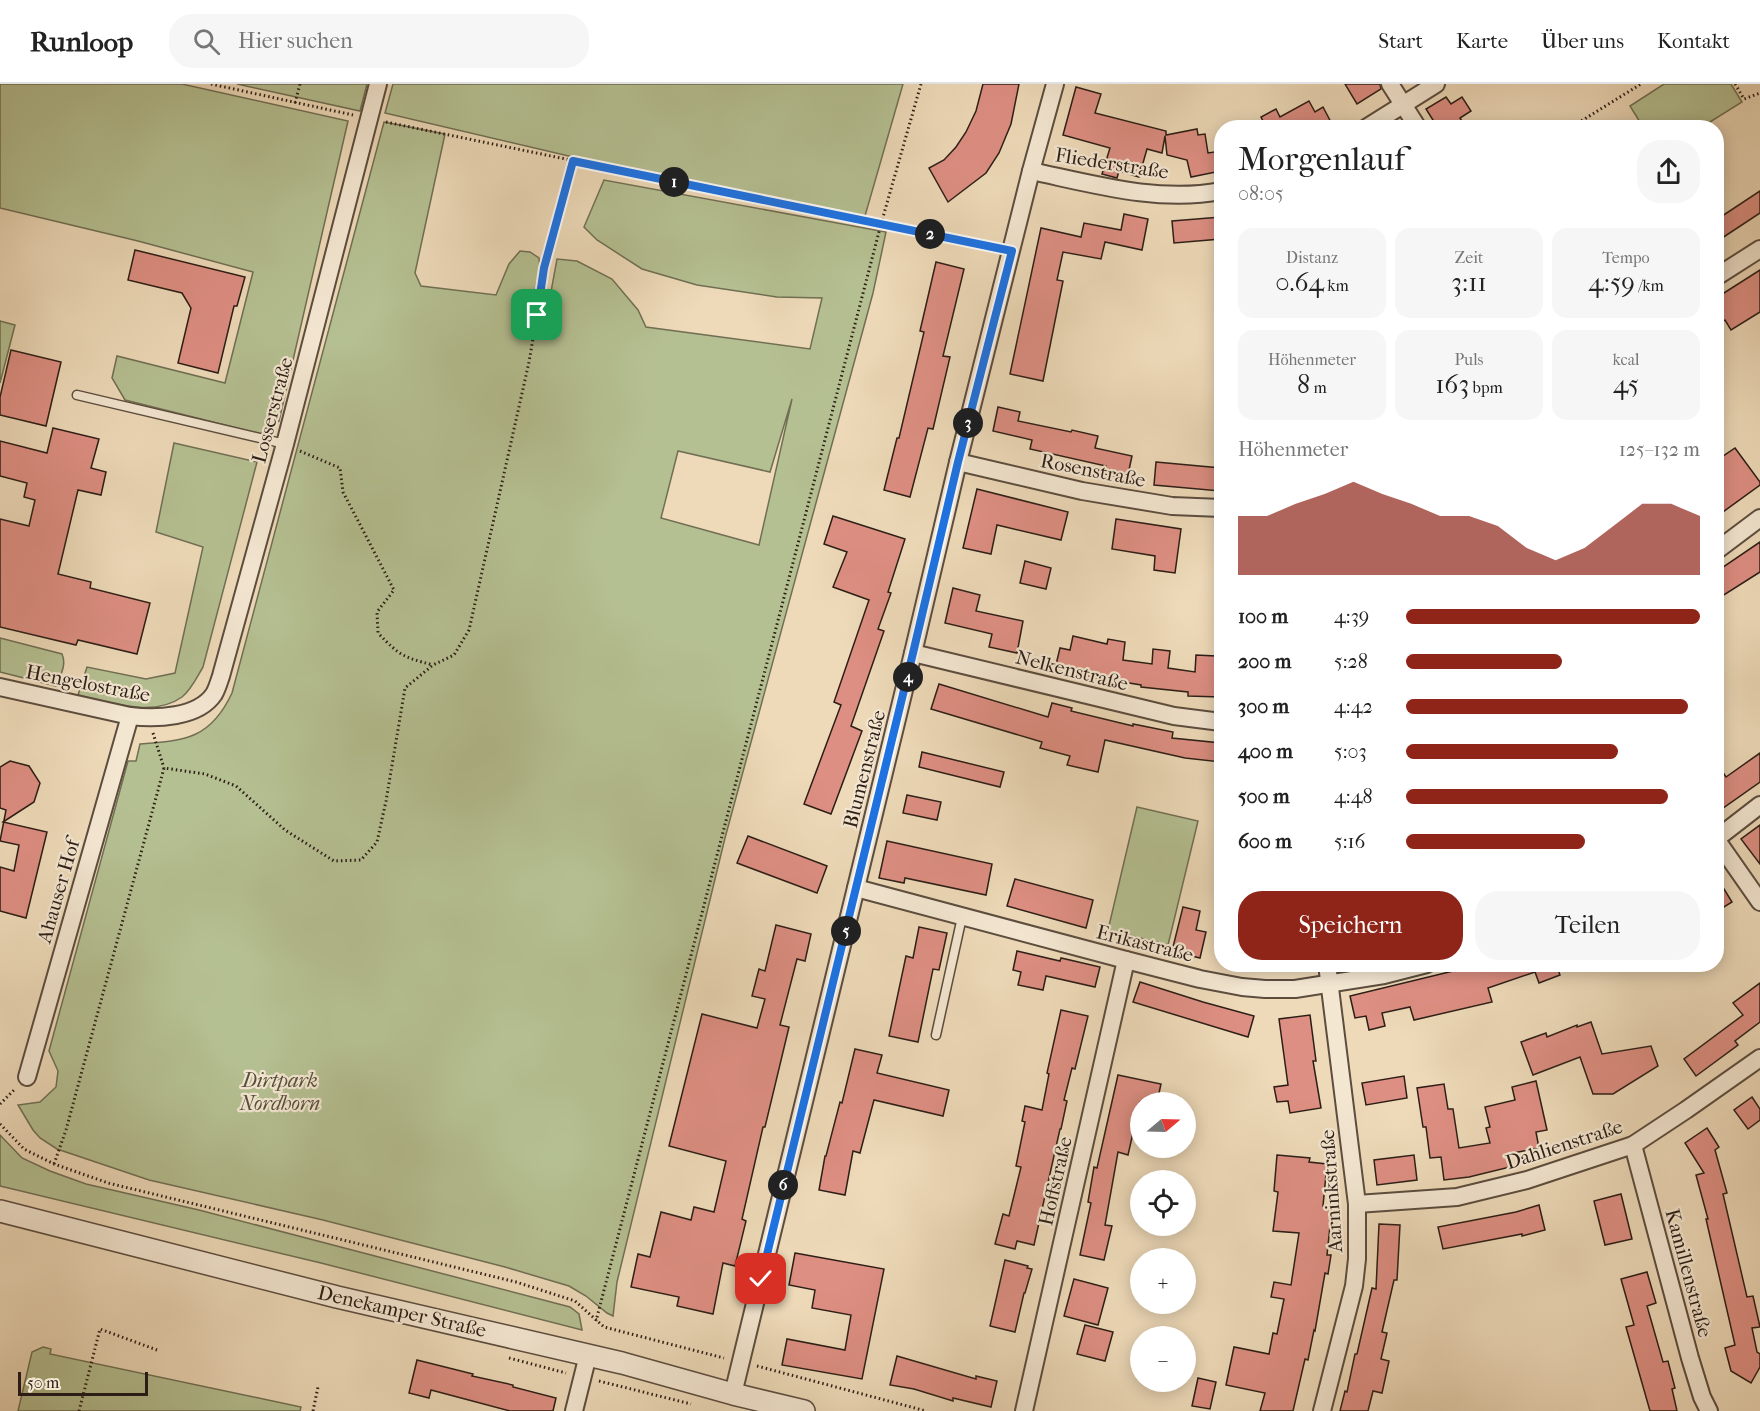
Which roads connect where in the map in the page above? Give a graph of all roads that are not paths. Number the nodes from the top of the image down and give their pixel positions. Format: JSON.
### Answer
{"nodes":[{"id":1,"x":378,"y":84,"type":"edge"},
{"id":2,"x":1055,"y":84,"type":"edge"},
{"id":3,"x":1390,"y":84,"type":"edge"},
{"id":4,"x":1436,"y":84,"type":"edge"},
{"id":5,"x":1403,"y":105,"type":"junction"},
{"id":6,"x":1379,"y":120,"type":"edge"},
{"id":7,"x":1413,"y":120,"type":"edge"},
{"id":8,"x":1031,"y":171,"type":"junction"},
{"id":9,"x":1214,"y":193,"type":"edge"},
{"id":10,"x":1760,"y":249,"type":"edge"},
{"id":11,"x":1724,"y":272,"type":"edge"},
{"id":12,"x":76,"y":395,"type":"dead end"},
{"id":13,"x":285,"y":444,"type":"junction"},
{"id":14,"x":958,"y":462,"type":"junction"},
{"id":15,"x":1214,"y":508,"type":"edge"},
{"id":16,"x":1760,"y":518,"type":"edge"},
{"id":17,"x":1724,"y":544,"type":"edge"},
{"id":18,"x":913,"y":653,"type":"junction"},
{"id":19,"x":0,"y":687,"type":"edge"},
{"id":20,"x":130,"y":716,"type":"junction"},
{"id":21,"x":168,"y":717,"type":"joint"},
{"id":22,"x":1214,"y":721,"type":"edge"},
{"id":23,"x":1760,"y":806,"type":"edge"},
{"id":24,"x":1724,"y":833,"type":"edge"},
{"id":25,"x":1724,"y":850,"type":"edge"},
{"id":26,"x":856,"y":888,"type":"junction"},
{"id":27,"x":1760,"y":902,"type":"edge"},
{"id":28,"x":962,"y":916,"type":"junction"},
{"id":29,"x":1126,"y":960,"type":"junction"},
{"id":30,"x":1328,"y":972,"type":"edge"},
{"id":31,"x":1396,"y":972,"type":"edge"},
{"id":32,"x":1329,"y":983,"type":"junction"},
{"id":33,"x":936,"y":1035,"type":"dead end"},
{"id":34,"x":1760,"y":1058,"type":"edge"},
{"id":35,"x":27,"y":1077,"type":"road end"},
{"id":36,"x":1633,"y":1145,"type":"junction"},
{"id":37,"x":1357,"y":1204,"type":"junction"},
{"id":38,"x":0,"y":1211,"type":"edge"},
{"id":39,"x":588,"y":1355,"type":"junction"},
{"id":40,"x":733,"y":1394,"type":"junction"},
{"id":41,"x":574,"y":1411,"type":"edge"},
{"id":42,"x":804,"y":1411,"type":"edge"},
{"id":43,"x":1024,"y":1411,"type":"edge"},
{"id":44,"x":1322,"y":1411,"type":"edge"},
{"id":45,"x":1708,"y":1411,"type":"edge"}],
"edges":[{"from":1,"to":13,"type":"street","name":"Losserstraße"},
{"from":2,"to":8,"type":"street","name":"Blumenstraße"},
{"from":3,"to":5,"type":"street"},
{"from":4,"to":5,"type":"street"},
{"from":5,"to":6,"type":"street"},
{"from":5,"to":7,"type":"street"},
{"from":8,"to":9,"type":"street","name":"Fliederstraße"},
{"from":8,"to":14,"type":"street","name":"Blumenstraße"},
{"from":10,"to":11,"type":"street"},
{"from":12,"to":13,"type":"lane"},
{"from":13,"to":21,"type":"street","name":"Losserstraße"},
{"from":14,"to":15,"type":"street","name":"Rosenstraße"},
{"from":14,"to":18,"type":"street","name":"Blumenstraße"},
{"from":16,"to":17,"type":"street"},
{"from":18,"to":22,"type":"street","name":"Nelkenstraße"},
{"from":18,"to":26,"type":"street","name":"Blumenstraße"},
{"from":19,"to":20,"type":"street","name":"Hengelostraße"},
{"from":20,"to":21,"type":"street","name":"Hengelostraße"},
{"from":20,"to":35,"type":"street","name":"Ahauser Hof"},
{"from":23,"to":24,"type":"street"},
{"from":25,"to":27,"type":"street"},
{"from":26,"to":28,"type":"street","name":"Erikastraße"},
{"from":26,"to":40,"type":"street","name":"Blumenstraße"},
{"from":28,"to":29,"type":"street","name":"Erikastraße"},
{"from":28,"to":33,"type":"lane"},
{"from":29,"to":32,"type":"street","name":"Erikastraße"},
{"from":29,"to":43,"type":"street","name":"Hoffstraße"},
{"from":30,"to":32,"type":"street","name":"Aarninkstraße"},
{"from":31,"to":32,"type":"street","name":"Erikastraße"},
{"from":32,"to":37,"type":"street","name":"Aarninkstraße"},
{"from":34,"to":36,"type":"street","name":"Dahlienstraße"},
{"from":36,"to":37,"type":"street","name":"Dahlienstraße"},
{"from":36,"to":45,"type":"street","name":"Kamillenstraße"},
{"from":37,"to":44,"type":"street","name":"Aarninkstraße"},
{"from":38,"to":39,"type":"street","name":"Denekamper Straße"},
{"from":39,"to":40,"type":"street","name":"Denekamper Straße"},
{"from":39,"to":41,"type":"street"},
{"from":40,"to":42,"type":"street","name":"Denekamper Straße"}]}
